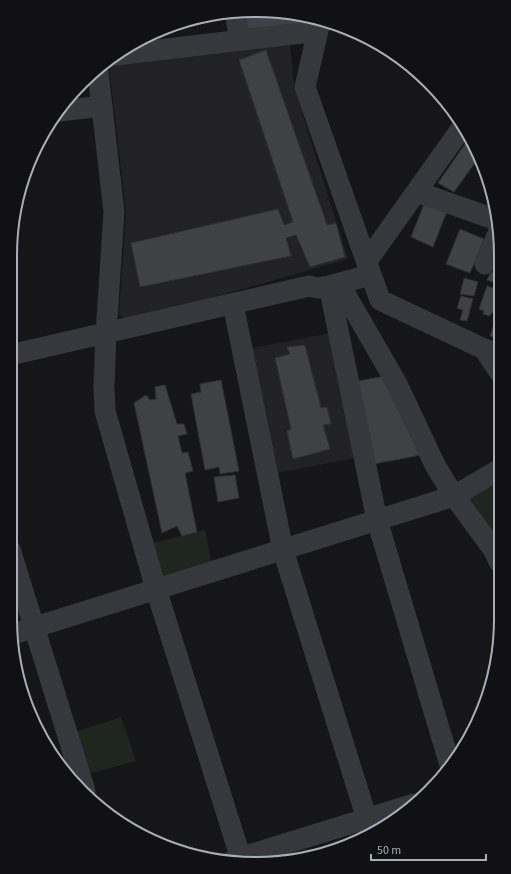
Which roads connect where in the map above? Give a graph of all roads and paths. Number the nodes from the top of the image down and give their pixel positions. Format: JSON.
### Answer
{"nodes":[{"id":1,"x":236,"y":18,"type":"edge"},
{"id":2,"x":319,"y":26,"type":"edge"},
{"id":3,"x":239,"y":39,"type":"junction"},
{"id":4,"x":129,"y":53,"type":"edge"},
{"id":5,"x":98,"y":76,"type":"edge"},
{"id":6,"x":102,"y":106,"type":"junction"},
{"id":7,"x":66,"y":110,"type":"edge"},
{"id":8,"x":459,"y":131,"type":"edge"},
{"id":9,"x":417,"y":192,"type":"junction"},
{"id":10,"x":491,"y":218,"type":"edge"},
{"id":11,"x":493,"y":245,"type":"edge"},
{"id":12,"x":486,"y":264,"type":"dead end"},
{"id":13,"x":368,"y":268,"type":"junction"},
{"id":14,"x":334,"y":285,"type":"junction"},
{"id":15,"x":233,"y":304,"type":"junction"},
{"id":16,"x":106,"y":334,"type":"junction"},
{"id":17,"x":492,"y":352,"type":"edge"},
{"id":18,"x":17,"y":353,"type":"edge"},
{"id":19,"x":494,"y":473,"type":"edge"},
{"id":20,"x":454,"y":496,"type":"junction"},
{"id":21,"x":377,"y":520,"type":"junction"},
{"id":22,"x":283,"y":550,"type":"junction"},
{"id":23,"x":494,"y":551,"type":"edge"},
{"id":24,"x":17,"y":573,"type":"edge"},
{"id":25,"x":156,"y":589,"type":"junction"},
{"id":26,"x":34,"y":628,"type":"junction"},
{"id":27,"x":18,"y":633,"type":"edge"},
{"id":28,"x":448,"y":759,"type":"edge"},
{"id":29,"x":82,"y":782,"type":"edge"},
{"id":30,"x":389,"y":816,"type":"edge"},
{"id":31,"x":369,"y":826,"type":"edge"},
{"id":32,"x":238,"y":856,"type":"edge"},
{"id":33,"x":252,"y":857,"type":"edge"}],
"edges":[{"from":1,"to":3,"type":"street"},
{"from":2,"to":3,"type":"street"},
{"from":2,"to":13,"type":"street"},
{"from":3,"to":4,"type":"street"},
{"from":5,"to":6,"type":"street"},
{"from":6,"to":7,"type":"street"},
{"from":6,"to":16,"type":"street"},
{"from":8,"to":9,"type":"street"},
{"from":9,"to":10,"type":"street"},
{"from":9,"to":13,"type":"street"},
{"from":11,"to":12,"type":"street"},
{"from":13,"to":14,"type":"street"},
{"from":13,"to":17,"type":"street"},
{"from":14,"to":15,"type":"street"},
{"from":14,"to":20,"type":"street"},
{"from":14,"to":21,"type":"street"},
{"from":15,"to":16,"type":"street"},
{"from":15,"to":22,"type":"street"},
{"from":16,"to":18,"type":"street"},
{"from":16,"to":25,"type":"street"},
{"from":19,"to":20,"type":"street"},
{"from":20,"to":21,"type":"street"},
{"from":20,"to":23,"type":"street"},
{"from":21,"to":22,"type":"street"},
{"from":21,"to":28,"type":"street"},
{"from":22,"to":25,"type":"street"},
{"from":22,"to":31,"type":"street"},
{"from":24,"to":26,"type":"street"},
{"from":25,"to":26,"type":"street"},
{"from":25,"to":32,"type":"street"},
{"from":26,"to":27,"type":"street"},
{"from":26,"to":29,"type":"street"},
{"from":30,"to":31,"type":"street"},
{"from":31,"to":33,"type":"street"}]}
